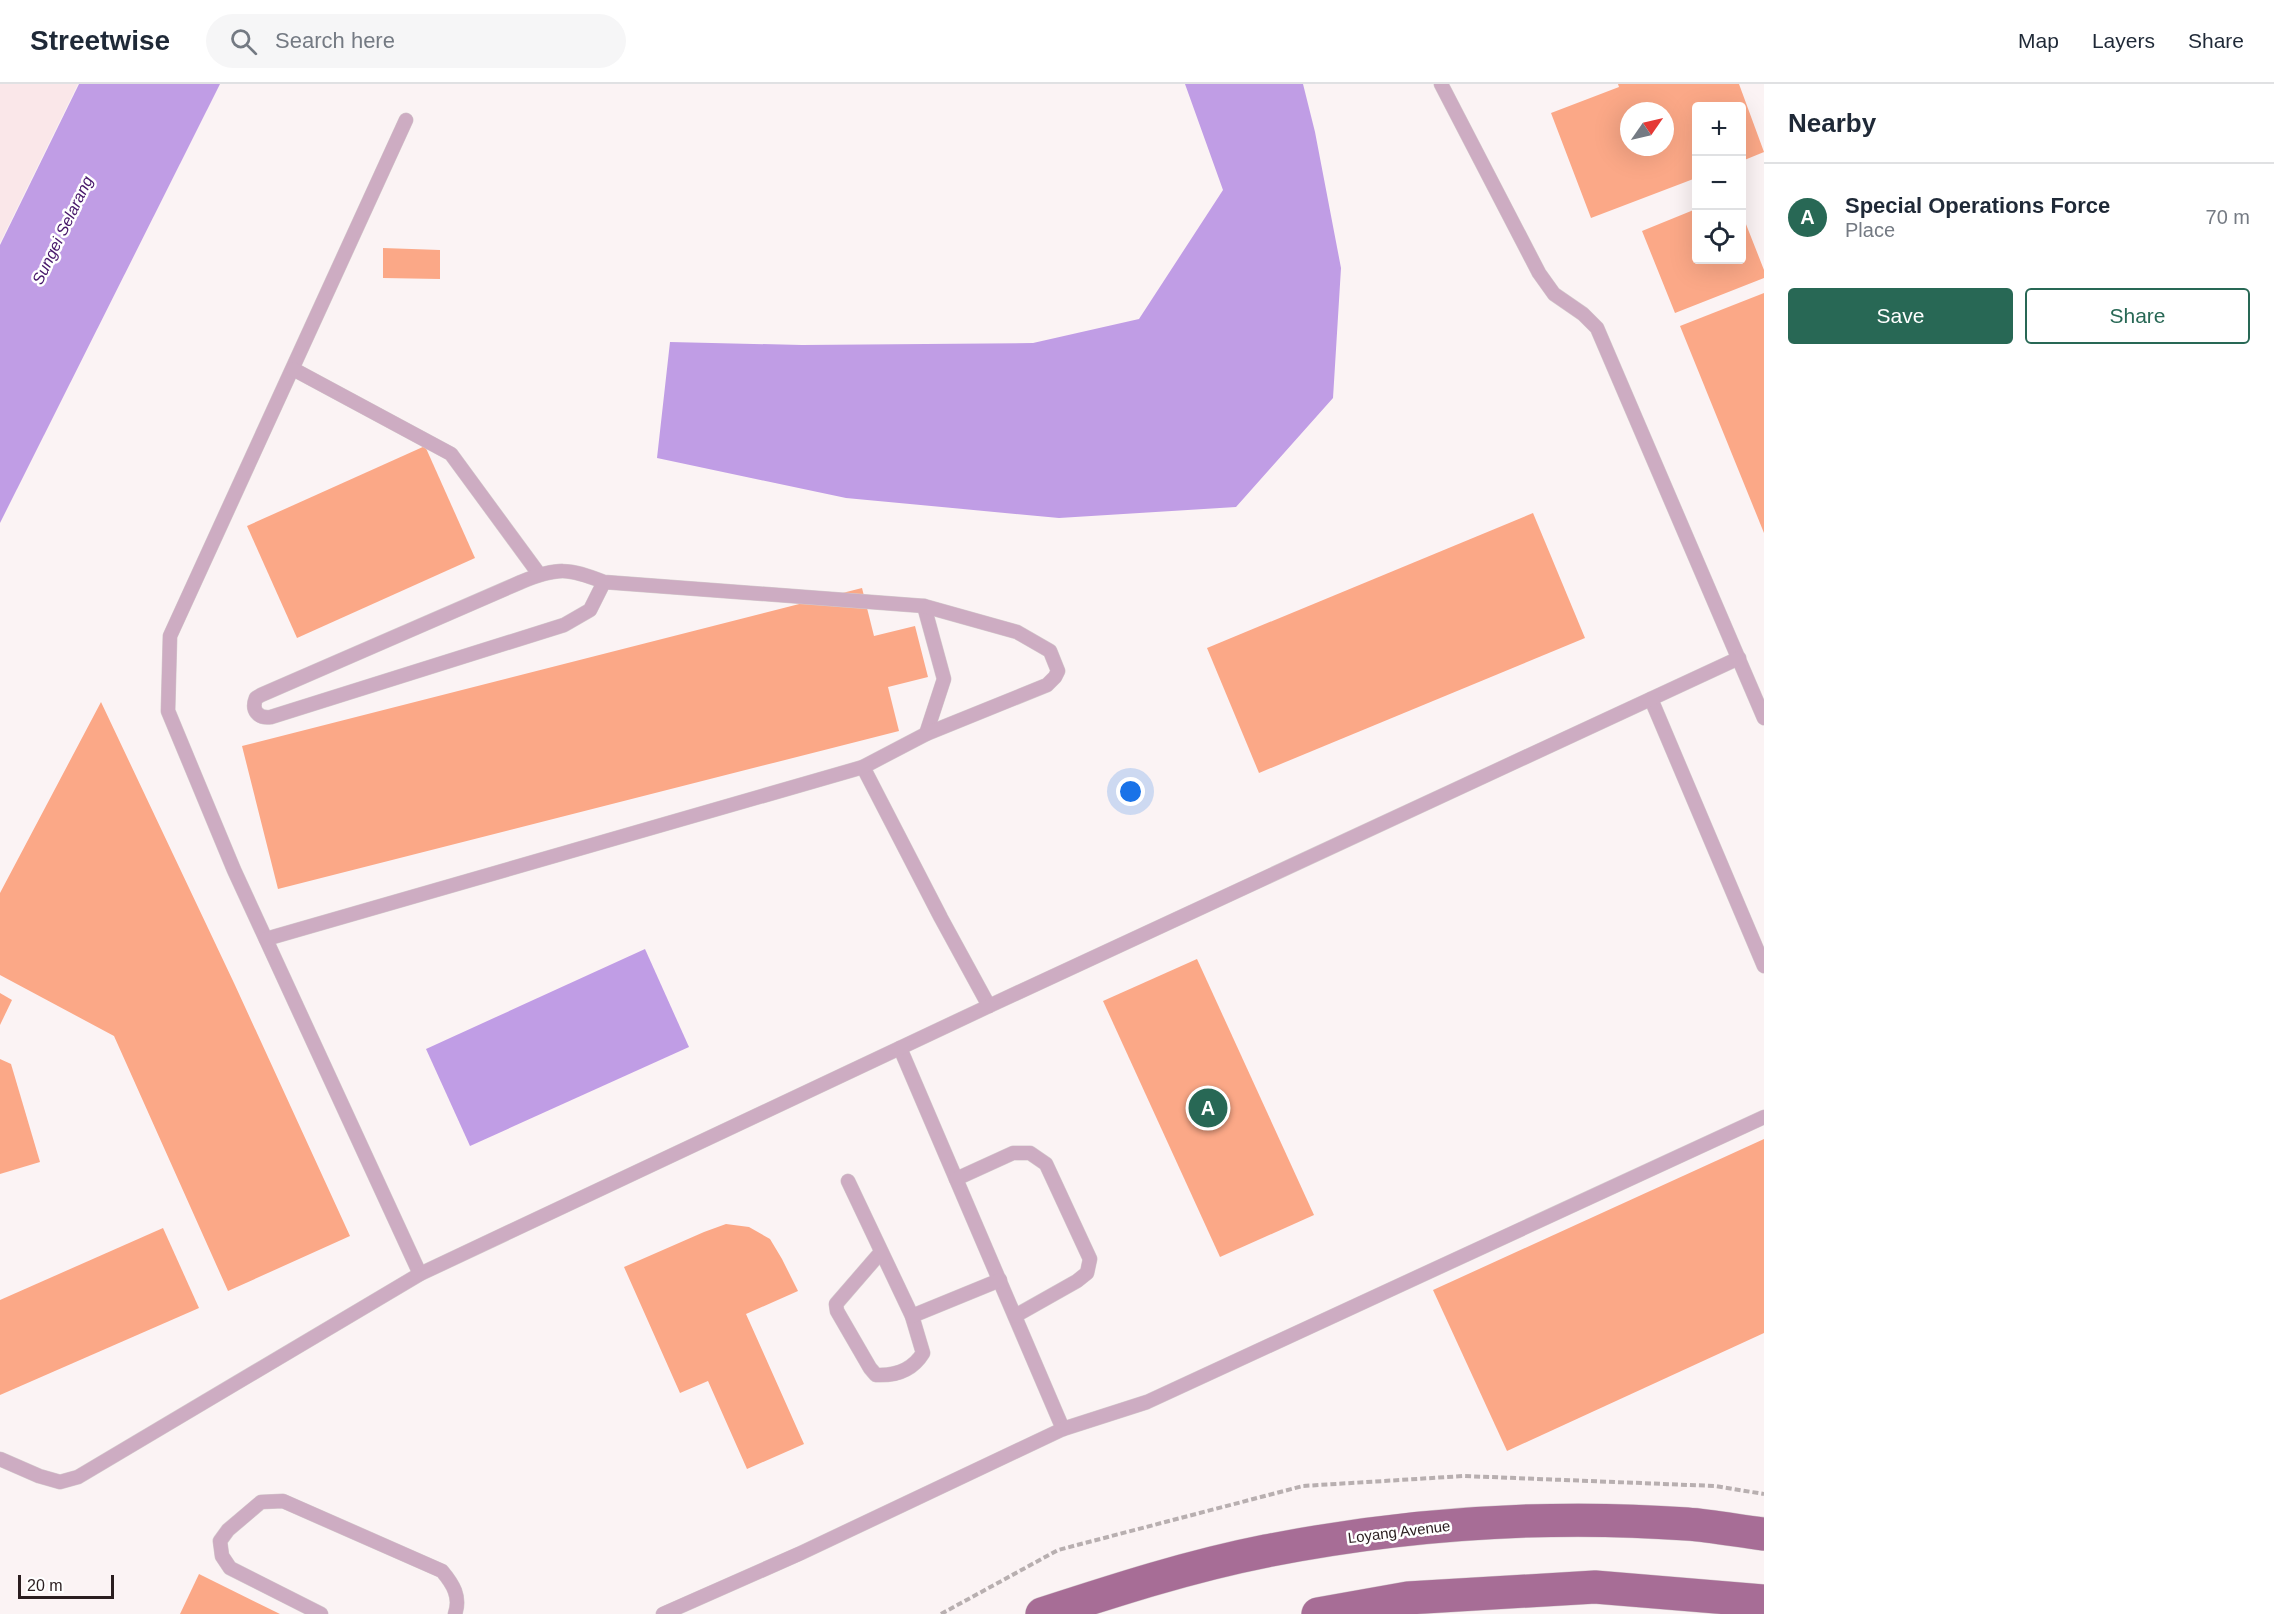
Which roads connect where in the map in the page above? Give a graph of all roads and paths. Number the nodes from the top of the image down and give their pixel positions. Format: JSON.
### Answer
{"nodes":[{"id":1,"x":1441,"y":84,"type":"edge"},
{"id":2,"x":406,"y":120,"type":"dead end"},
{"id":3,"x":293,"y":369,"type":"junction"},
{"id":4,"x":539,"y":574,"type":"junction"},
{"id":5,"x":604,"y":582,"type":"junction"},
{"id":6,"x":924,"y":606,"type":"junction"},
{"id":7,"x":1739,"y":658,"type":"junction"},
{"id":8,"x":1651,"y":699,"type":"junction"},
{"id":9,"x":1764,"y":718,"type":"edge"},
{"id":10,"x":926,"y":734,"type":"junction"},
{"id":11,"x":863,"y":767,"type":"junction"},
{"id":12,"x":266,"y":939,"type":"junction"},
{"id":13,"x":1764,"y":966,"type":"edge"},
{"id":14,"x":989,"y":1006,"type":"junction"},
{"id":15,"x":900,"y":1048,"type":"junction"},
{"id":16,"x":1764,"y":1117,"type":"edge"},
{"id":17,"x":956,"y":1179,"type":"junction"},
{"id":18,"x":848,"y":1181,"type":"dead end"},
{"id":19,"x":881,"y":1252,"type":"junction"},
{"id":20,"x":420,"y":1274,"type":"junction"},
{"id":21,"x":999,"y":1281,"type":"junction"},
{"id":22,"x":912,"y":1316,"type":"junction"},
{"id":23,"x":1015,"y":1316,"type":"junction"},
{"id":24,"x":1063,"y":1430,"type":"junction"},
{"id":25,"x":0,"y":1459,"type":"edge"},
{"id":26,"x":1764,"y":1534,"type":"edge"},
{"id":27,"x":1764,"y":1601,"type":"edge"},
{"id":28,"x":321,"y":1614,"type":"edge"},
{"id":29,"x":455,"y":1614,"type":"edge"},
{"id":30,"x":663,"y":1614,"type":"edge"},
{"id":31,"x":1042,"y":1614,"type":"edge"},
{"id":32,"x":1318,"y":1614,"type":"edge"}],
"edges":[{"from":1,"to":7,"type":"lane"},
{"from":2,"to":3,"type":"lane"},
{"from":3,"to":4,"type":"lane"},
{"from":3,"to":12,"type":"lane"},
{"from":4,"to":5,"type":"lane"},
{"from":4,"to":5,"type":"lane"},
{"from":5,"to":6,"type":"lane"},
{"from":6,"to":10,"type":"lane"},
{"from":6,"to":10,"type":"lane"},
{"from":7,"to":8,"type":"lane"},
{"from":7,"to":9,"type":"lane"},
{"from":8,"to":13,"type":"lane"},
{"from":8,"to":14,"type":"lane"},
{"from":10,"to":11,"type":"lane"},
{"from":11,"to":12,"type":"lane"},
{"from":11,"to":14,"type":"lane"},
{"from":12,"to":20,"type":"lane"},
{"from":14,"to":15,"type":"lane"},
{"from":15,"to":17,"type":"lane"},
{"from":15,"to":20,"type":"lane"},
{"from":16,"to":24,"type":"lane"},
{"from":17,"to":21,"type":"lane"},
{"from":17,"to":23,"type":"lane"},
{"from":18,"to":19,"type":"lane"},
{"from":19,"to":22,"type":"lane"},
{"from":19,"to":22,"type":"lane"},
{"from":20,"to":25,"type":"lane"},
{"from":21,"to":22,"type":"lane"},
{"from":21,"to":23,"type":"lane"},
{"from":23,"to":24,"type":"lane"},
{"from":24,"to":30,"type":"lane"},
{"from":26,"to":31,"type":"main road","name":"Loyang Avenue"},
{"from":27,"to":32,"type":"main road"},
{"from":28,"to":29,"type":"lane"}]}
